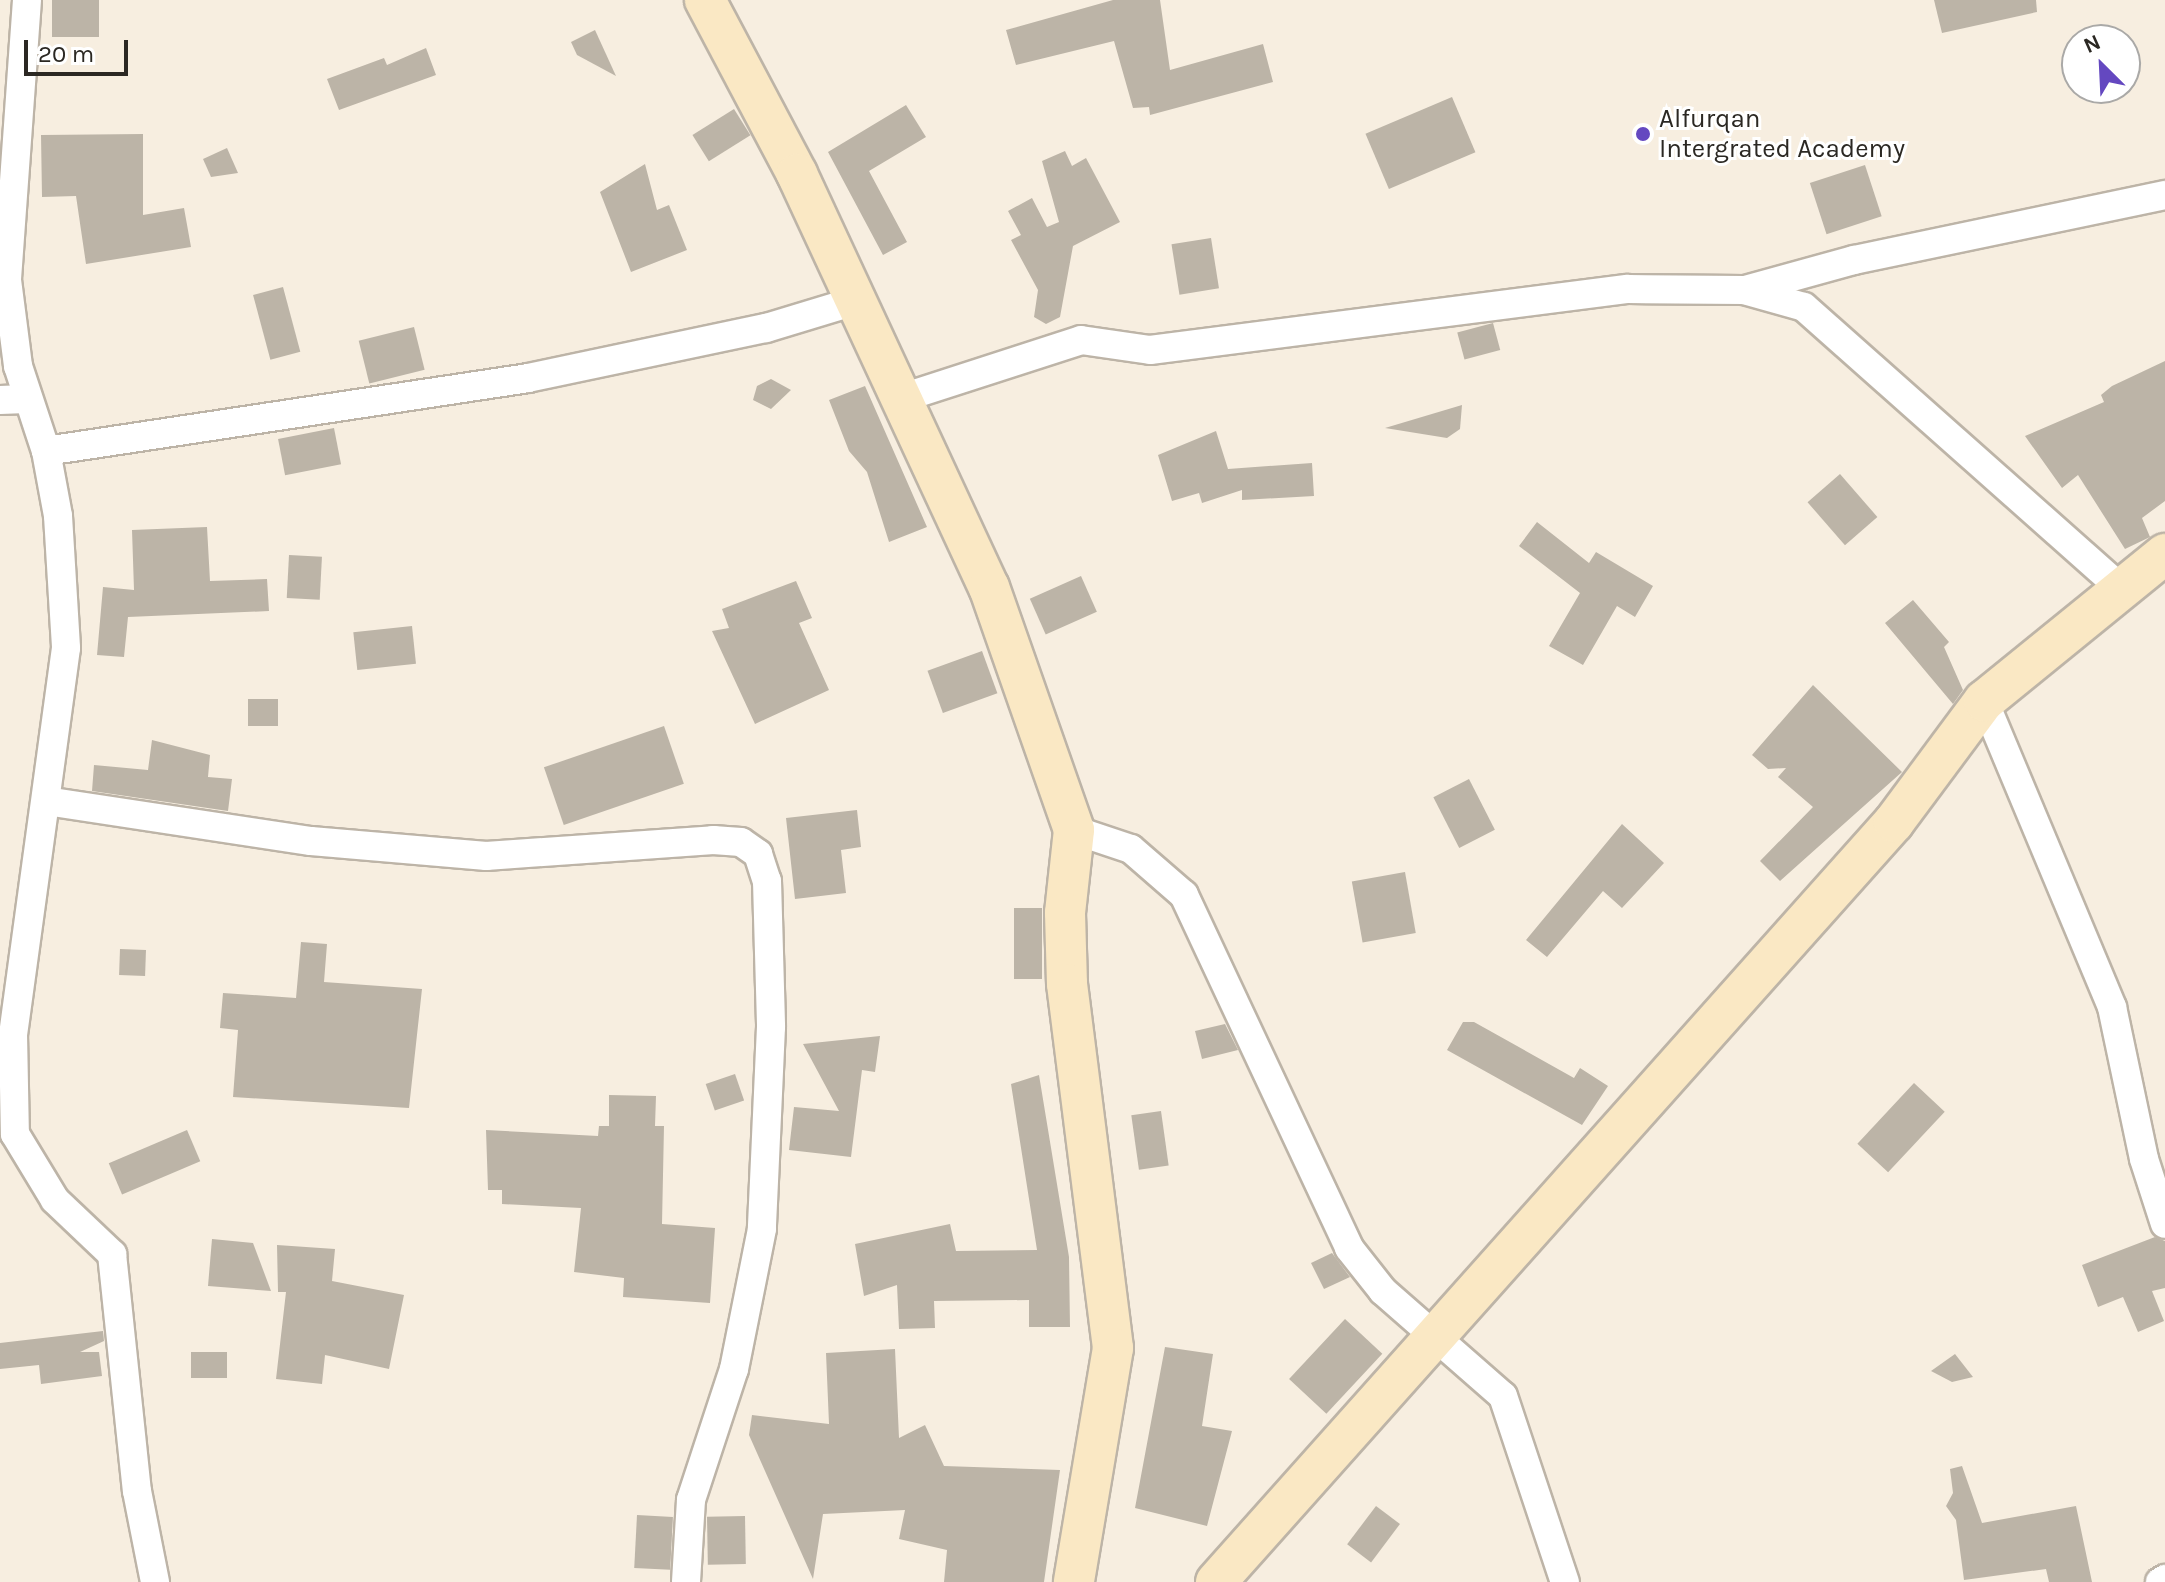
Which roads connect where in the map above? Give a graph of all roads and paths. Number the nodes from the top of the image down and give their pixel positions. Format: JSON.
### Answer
{"nodes":[{"id":1,"x":27,"y":0,"type":"edge"},
{"id":2,"x":705,"y":0,"type":"edge"},
{"id":3,"x":2165,"y":195,"type":"edge"},
{"id":4,"x":1744,"y":290,"type":"junction"},
{"id":5,"x":858,"y":300,"type":"junction"},
{"id":6,"x":905,"y":397,"type":"junction"},
{"id":7,"x":13,"y":400,"type":"edge"},
{"id":8,"x":46,"y":451,"type":"junction"},
{"id":9,"x":2165,"y":554,"type":"edge"},
{"id":10,"x":2121,"y":588,"type":"junction"},
{"id":11,"x":1984,"y":701,"type":"junction"},
{"id":12,"x":46,"y":801,"type":"junction"},
{"id":13,"x":1074,"y":830,"type":"junction"},
{"id":14,"x":8,"y":1128,"type":"edge"},
{"id":15,"x":2165,"y":1224,"type":"edge"},
{"id":16,"x":1437,"y":1340,"type":"junction"},
{"id":17,"x":1230,"y":1576,"type":"edge"},
{"id":18,"x":155,"y":1582,"type":"edge"},
{"id":19,"x":686,"y":1582,"type":"edge"},
{"id":20,"x":1074,"y":1582,"type":"edge"},
{"id":21,"x":1565,"y":1582,"type":"edge"}],
"edges":[{"from":1,"to":7,"type":"street"},
{"from":2,"to":5,"type":"street"},
{"from":3,"to":4,"type":"street"},
{"from":4,"to":6,"type":"street"},
{"from":4,"to":10,"type":"street"},
{"from":5,"to":6,"type":"street"},
{"from":5,"to":8,"type":"street"},
{"from":6,"to":13,"type":"street"},
{"from":7,"to":8,"type":"street"},
{"from":8,"to":12,"type":"street"},
{"from":9,"to":10,"type":"street"},
{"from":10,"to":11,"type":"street"},
{"from":11,"to":15,"type":"street"},
{"from":11,"to":16,"type":"street"},
{"from":12,"to":14,"type":"street"},
{"from":12,"to":19,"type":"street"},
{"from":13,"to":16,"type":"street"},
{"from":13,"to":20,"type":"street"},
{"from":14,"to":18,"type":"street"},
{"from":16,"to":17,"type":"street"},
{"from":16,"to":21,"type":"street"}]}
